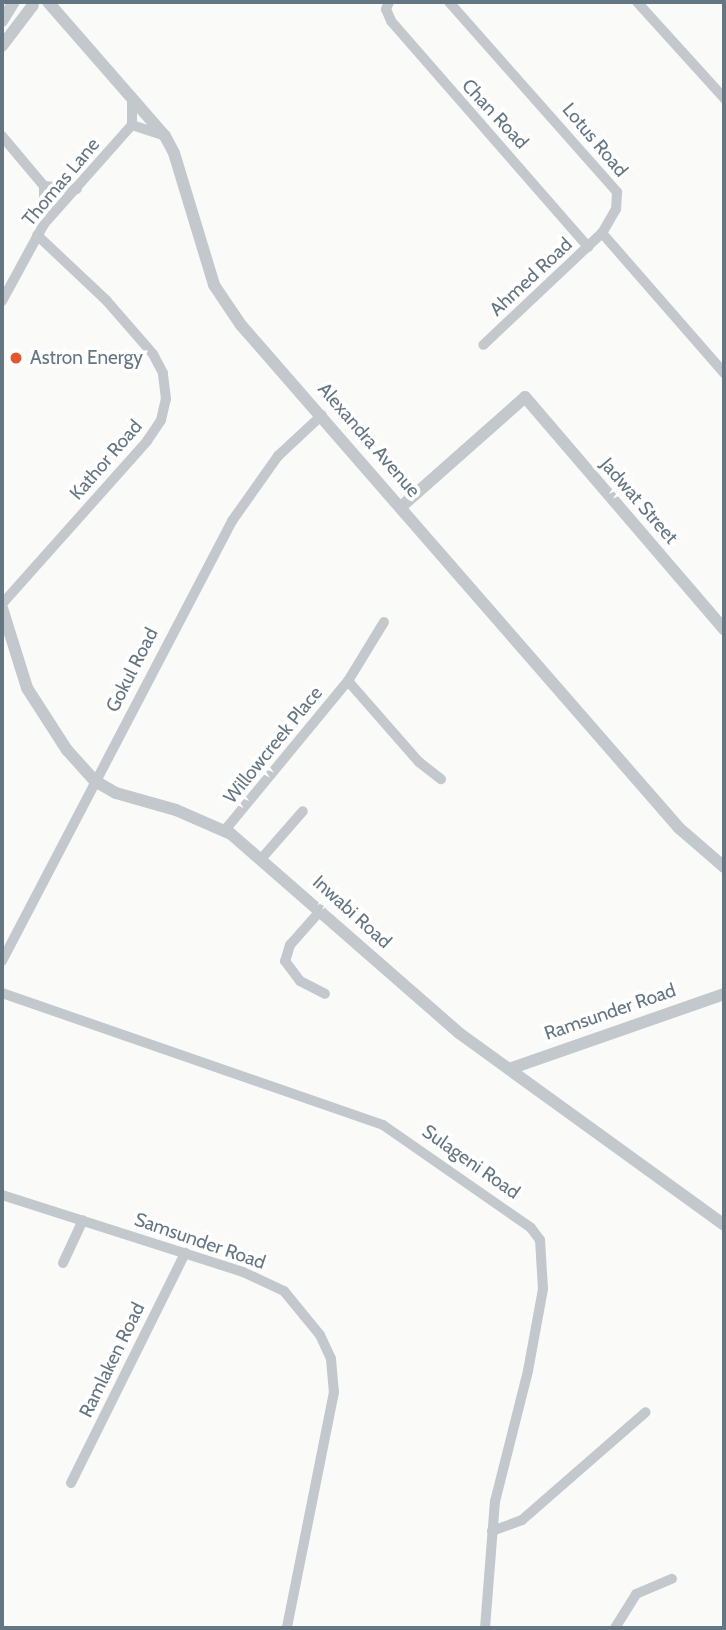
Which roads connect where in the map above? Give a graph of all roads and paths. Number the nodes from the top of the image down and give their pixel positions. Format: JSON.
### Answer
{"nodes":[{"id":1,"x":14,"y":2,"type":"edge"},
{"id":2,"x":48,"y":2,"type":"edge"},
{"id":3,"x":389,"y":2,"type":"edge"},
{"id":4,"x":449,"y":2,"type":"edge"},
{"id":5,"x":637,"y":2,"type":"edge"},
{"id":6,"x":33,"y":3,"type":"edge"},
{"id":7,"x":2,"y":21,"type":"edge"},
{"id":8,"x":2,"y":46,"type":"edge"},
{"id":9,"x":132,"y":97,"type":"junction"},
{"id":10,"x":724,"y":98,"type":"edge"},
{"id":11,"x":132,"y":125,"type":"junction"},
{"id":12,"x":2,"y":136,"type":"edge"},
{"id":13,"x":164,"y":136,"type":"junction"},
{"id":14,"x":44,"y":186,"type":"junction"},
{"id":15,"x":77,"y":188,"type":"junction"},
{"id":16,"x":44,"y":224,"type":"junction"},
{"id":17,"x":602,"y":233,"type":"junction"},
{"id":18,"x":37,"y":234,"type":"junction"},
{"id":19,"x":588,"y":247,"type":"junction"},
{"id":20,"x":2,"y":301,"type":"edge"},
{"id":21,"x":483,"y":345,"type":"dead end"},
{"id":22,"x":724,"y":373,"type":"edge"},
{"id":23,"x":322,"y":415,"type":"junction"},
{"id":24,"x":401,"y":506,"type":"junction"},
{"id":25,"x":2,"y":606,"type":"edge"},
{"id":26,"x":384,"y":622,"type":"dead end"},
{"id":27,"x":724,"y":629,"type":"edge"},
{"id":28,"x":4,"y":630,"type":"edge"},
{"id":29,"x":348,"y":681,"type":"junction"},
{"id":30,"x":441,"y":779,"type":"dead end"},
{"id":31,"x":94,"y":781,"type":"junction"},
{"id":32,"x":303,"y":811,"type":"dead end"},
{"id":33,"x":225,"y":830,"type":"junction"},
{"id":34,"x":261,"y":858,"type":"junction"},
{"id":35,"x":724,"y":867,"type":"edge"},
{"id":36,"x":321,"y":910,"type":"junction"},
{"id":37,"x":2,"y":961,"type":"edge"},
{"id":38,"x":2,"y":993,"type":"edge"},
{"id":39,"x":325,"y":994,"type":"dead end"},
{"id":40,"x":724,"y":994,"type":"edge"},
{"id":41,"x":509,"y":1069,"type":"junction"},
{"id":42,"x":2,"y":1195,"type":"edge"},
{"id":43,"x":83,"y":1220,"type":"junction"},
{"id":44,"x":724,"y":1226,"type":"edge"},
{"id":45,"x":185,"y":1253,"type":"junction"},
{"id":46,"x":63,"y":1263,"type":"dead end"},
{"id":47,"x":646,"y":1412,"type":"dead end"},
{"id":48,"x":71,"y":1483,"type":"dead end"},
{"id":49,"x":492,"y":1531,"type":"junction"},
{"id":50,"x":672,"y":1580,"type":"dead end"},
{"id":51,"x":287,"y":1628,"type":"edge"},
{"id":52,"x":485,"y":1628,"type":"edge"},
{"id":53,"x":615,"y":1628,"type":"edge"}],
"edges":[{"from":1,"to":7,"type":"street"},
{"from":2,"to":9,"type":"street","name":"Alexandra Avenue"},
{"from":3,"to":19,"type":"street","name":"Chan Road"},
{"from":4,"to":17,"type":"street","name":"Lotus Road"},
{"from":5,"to":10,"type":"street"},
{"from":6,"to":8,"type":"street"},
{"from":9,"to":11,"type":"street"},
{"from":9,"to":13,"type":"street","name":"Alexandra Avenue"},
{"from":11,"to":13,"type":"street"},
{"from":11,"to":15,"type":"street","name":"Thomas Lane"},
{"from":12,"to":14,"type":"street"},
{"from":13,"to":23,"type":"street","name":"Alexandra Avenue"},
{"from":14,"to":15,"type":"street"},
{"from":14,"to":16,"type":"street"},
{"from":15,"to":16,"type":"street","name":"Thomas Lane"},
{"from":16,"to":18,"type":"street","name":"Thomas Lane"},
{"from":17,"to":19,"type":"street","name":"Ahmed Road"},
{"from":17,"to":22,"type":"street"},
{"from":18,"to":20,"type":"street","name":"Thomas Lane"},
{"from":18,"to":25,"type":"street","name":"Kathor Road"},
{"from":19,"to":21,"type":"street","name":"Ahmed Road"},
{"from":23,"to":24,"type":"street","name":"Alexandra Avenue"},
{"from":23,"to":31,"type":"street","name":"Gokul Road"},
{"from":24,"to":27,"type":"street","name":"Jadwat Street"},
{"from":24,"to":35,"type":"street","name":"Alexandra Avenue"},
{"from":25,"to":28,"type":"street","name":"Inwabi Road"},
{"from":26,"to":29,"type":"street","name":"Willowcreek Place"},
{"from":28,"to":31,"type":"street","name":"Inwabi Road"},
{"from":29,"to":30,"type":"street","name":"Willowcreek Place"},
{"from":29,"to":33,"type":"street","name":"Willowcreek Place"},
{"from":31,"to":33,"type":"street","name":"Inwabi Road"},
{"from":31,"to":37,"type":"street","name":"Gokul Road"},
{"from":32,"to":34,"type":"street"},
{"from":33,"to":34,"type":"street","name":"Inwabi Road"},
{"from":34,"to":36,"type":"street","name":"Inwabi Road"},
{"from":36,"to":39,"type":"street"},
{"from":36,"to":41,"type":"street","name":"Inwabi Road"},
{"from":38,"to":49,"type":"street","name":"Sulageni Road"},
{"from":40,"to":41,"type":"street","name":"Ramsunder Road"},
{"from":41,"to":44,"type":"street","name":"Inwabi Road"},
{"from":42,"to":43,"type":"street","name":"Samsunder Road"},
{"from":43,"to":45,"type":"street","name":"Samsunder Road"},
{"from":43,"to":46,"type":"street"},
{"from":45,"to":48,"type":"street","name":"Ramlaken Road"},
{"from":45,"to":51,"type":"street","name":"Samsunder Road"},
{"from":47,"to":49,"type":"street"},
{"from":49,"to":52,"type":"street","name":"Sulageni Road"},
{"from":50,"to":53,"type":"street"}]}
